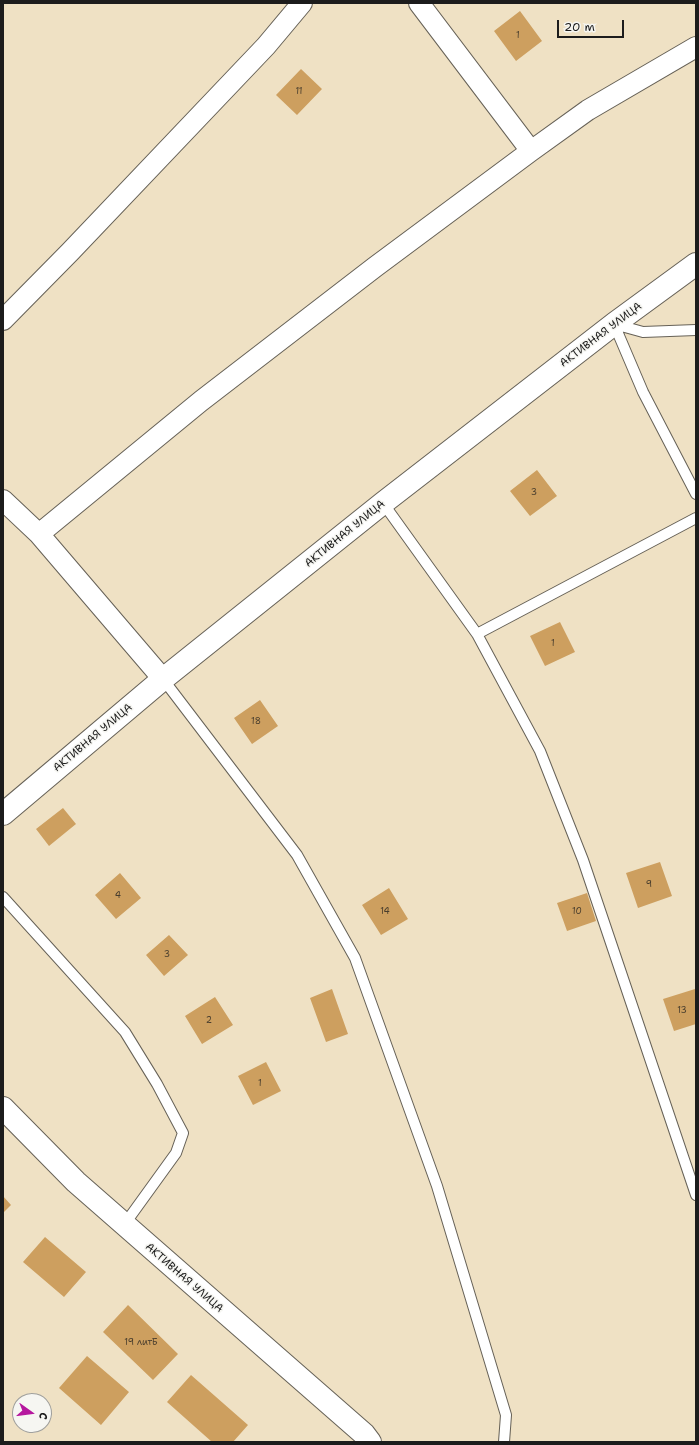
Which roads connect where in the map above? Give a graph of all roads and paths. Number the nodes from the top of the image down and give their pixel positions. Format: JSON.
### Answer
{"nodes":[{"id":1,"x":302,"y":3,"type":"edge"},
{"id":2,"x":419,"y":3,"type":"edge"},
{"id":3,"x":696,"y":47,"type":"edge"},
{"id":4,"x":531,"y":151,"type":"junction"},
{"id":5,"x":696,"y":264,"type":"edge"},
{"id":6,"x":3,"y":320,"type":"edge"},
{"id":7,"x":614,"y":324,"type":"junction"},
{"id":8,"x":696,"y":330,"type":"edge"},
{"id":9,"x":696,"y":494,"type":"edge"},
{"id":10,"x":3,"y":500,"type":"edge"},
{"id":11,"x":383,"y":503,"type":"junction"},
{"id":12,"x":696,"y":518,"type":"edge"},
{"id":13,"x":39,"y":534,"type":"junction"},
{"id":14,"x":477,"y":634,"type":"junction"},
{"id":15,"x":163,"y":679,"type":"junction"},
{"id":16,"x":3,"y":814,"type":"edge"},
{"id":17,"x":3,"y":897,"type":"edge"},
{"id":18,"x":3,"y":1108,"type":"edge"},
{"id":19,"x":696,"y":1196,"type":"edge"},
{"id":20,"x":124,"y":1225,"type":"junction"},
{"id":21,"x":370,"y":1442,"type":"edge"},
{"id":22,"x":504,"y":1442,"type":"edge"}],
"edges":[{"from":1,"to":6,"type":"street"},
{"from":2,"to":4,"type":"street"},
{"from":3,"to":4,"type":"street"},
{"from":4,"to":13,"type":"street"},
{"from":5,"to":7,"type":"main road","name":"АКТИВНАЯ УЛИЦА"},
{"from":7,"to":8,"type":"lane"},
{"from":7,"to":9,"type":"lane"},
{"from":7,"to":11,"type":"main road","name":"АКТИВНАЯ УЛИЦА"},
{"from":10,"to":13,"type":"street"},
{"from":11,"to":14,"type":"lane"},
{"from":11,"to":15,"type":"main road","name":"АКТИВНАЯ УЛИЦА"},
{"from":12,"to":14,"type":"lane"},
{"from":13,"to":15,"type":"street"},
{"from":14,"to":19,"type":"lane"},
{"from":15,"to":16,"type":"main road","name":"АКТИВНАЯ УЛИЦА"},
{"from":15,"to":22,"type":"lane"},
{"from":17,"to":20,"type":"lane"},
{"from":18,"to":20,"type":"main road","name":"АКТИВНАЯ УЛИЦА"},
{"from":20,"to":21,"type":"main road","name":"АКТИВНАЯ УЛИЦА"}]}
